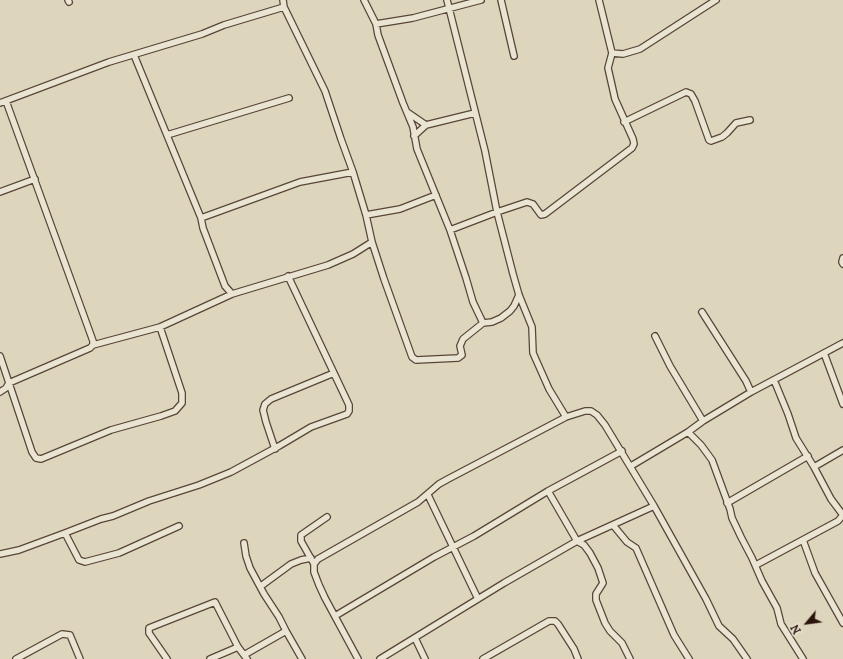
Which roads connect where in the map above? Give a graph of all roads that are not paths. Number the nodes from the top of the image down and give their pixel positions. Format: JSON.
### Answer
{"nodes":[{"id":1,"x":283,"y":0,"type":"edge"},
{"id":2,"x":364,"y":0,"type":"edge"},
{"id":3,"x":446,"y":0,"type":"edge"},
{"id":4,"x":481,"y":0,"type":"edge"},
{"id":5,"x":501,"y":0,"type":"edge"},
{"id":6,"x":598,"y":0,"type":"edge"},
{"id":7,"x":716,"y":0,"type":"edge"},
{"id":8,"x":284,"y":7,"type":"junction"},
{"id":9,"x":448,"y":8,"type":"junction"},
{"id":10,"x":376,"y":24,"type":"junction"},
{"id":11,"x":612,"y":53,"type":"junction"},
{"id":12,"x":134,"y":55,"type":"junction"},
{"id":13,"x":514,"y":56,"type":"dead end"},
{"id":14,"x":289,"y":98,"type":"dead end"},
{"id":15,"x":3,"y":102,"type":"edge"},
{"id":16,"x":407,"y":112,"type":"junction"},
{"id":17,"x":476,"y":113,"type":"junction"},
{"id":18,"x":750,"y":120,"type":"dead end"},
{"id":19,"x":624,"y":122,"type":"junction"},
{"id":20,"x":426,"y":126,"type":"junction"},
{"id":21,"x":167,"y":135,"type":"junction"},
{"id":22,"x":414,"y":136,"type":"junction"},
{"id":23,"x":354,"y":172,"type":"junction"},
{"id":24,"x":35,"y":179,"type":"junction"},
{"id":25,"x":0,"y":192,"type":"edge"},
{"id":26,"x":436,"y":195,"type":"junction"},
{"id":27,"x":497,"y":212,"type":"junction"},
{"id":28,"x":366,"y":215,"type":"junction"},
{"id":29,"x":201,"y":218,"type":"junction"},
{"id":30,"x":450,"y":230,"type":"junction"},
{"id":31,"x":372,"y":242,"type":"junction"},
{"id":32,"x":843,"y":258,"type":"edge"},
{"id":33,"x":843,"y":264,"type":"edge"},
{"id":34,"x":288,"y":276,"type":"junction"},
{"id":35,"x":232,"y":294,"type":"junction"},
{"id":36,"x":519,"y":295,"type":"junction"},
{"id":37,"x":702,"y":312,"type":"dead end"},
{"id":38,"x":483,"y":323,"type":"junction"},
{"id":39,"x":160,"y":327,"type":"junction"},
{"id":40,"x":654,"y":336,"type":"dead end"},
{"id":41,"x":843,"y":343,"type":"edge"},
{"id":42,"x":93,"y":345,"type":"junction"},
{"id":43,"x":824,"y":353,"type":"junction"},
{"id":44,"x":0,"y":356,"type":"edge"},
{"id":45,"x":334,"y":374,"type":"junction"},
{"id":46,"x":774,"y":380,"type":"junction"},
{"id":47,"x":9,"y":383,"type":"junction"},
{"id":48,"x":0,"y":392,"type":"edge"},
{"id":49,"x":751,"y":392,"type":"junction"},
{"id":50,"x":843,"y":404,"type":"edge"},
{"id":51,"x":566,"y":417,"type":"junction"},
{"id":52,"x":703,"y":420,"type":"junction"},
{"id":53,"x":688,"y":432,"type":"junction"},
{"id":54,"x":275,"y":448,"type":"junction"},
{"id":55,"x":843,"y":450,"type":"edge"},
{"id":56,"x":622,"y":451,"type":"junction"},
{"id":57,"x":808,"y":456,"type":"junction"},
{"id":58,"x":631,"y":466,"type":"junction"},
{"id":59,"x":814,"y":467,"type":"junction"},
{"id":60,"x":548,"y":491,"type":"junction"},
{"id":61,"x":428,"y":495,"type":"junction"},
{"id":62,"x":727,"y":503,"type":"junction"},
{"id":63,"x":654,"y":506,"type":"junction"},
{"id":64,"x":843,"y":515,"type":"edge"},
{"id":65,"x":327,"y":517,"type":"dead end"},
{"id":66,"x":613,"y":525,"type":"junction"},
{"id":67,"x":179,"y":526,"type":"dead end"},
{"id":68,"x":65,"y":533,"type":"junction"},
{"id":69,"x":804,"y":540,"type":"junction"},
{"id":70,"x":577,"y":541,"type":"junction"},
{"id":71,"x":244,"y":543,"type":"dead end"},
{"id":72,"x":454,"y":547,"type":"junction"},
{"id":73,"x":0,"y":554,"type":"edge"},
{"id":74,"x":310,"y":558,"type":"junction"},
{"id":75,"x":314,"y":564,"type":"junction"},
{"id":76,"x":756,"y":565,"type":"junction"},
{"id":77,"x":261,"y":586,"type":"junction"},
{"id":78,"x":478,"y":599,"type":"junction"},
{"id":79,"x":335,"y":616,"type":"junction"},
{"id":80,"x":843,"y":623,"type":"edge"},
{"id":81,"x":286,"y":631,"type":"junction"},
{"id":82,"x":415,"y":638,"type":"junction"},
{"id":83,"x":238,"y":646,"type":"junction"},
{"id":84,"x":246,"y":657,"type":"edge"},
{"id":85,"x":16,"y":659,"type":"edge"},
{"id":86,"x":80,"y":659,"type":"edge"},
{"id":87,"x":167,"y":659,"type":"edge"},
{"id":88,"x":210,"y":659,"type":"edge"},
{"id":89,"x":302,"y":659,"type":"edge"},
{"id":90,"x":358,"y":659,"type":"edge"},
{"id":91,"x":380,"y":659,"type":"edge"},
{"id":92,"x":425,"y":659,"type":"edge"},
{"id":93,"x":483,"y":659,"type":"edge"},
{"id":94,"x":578,"y":659,"type":"edge"},
{"id":95,"x":630,"y":659,"type":"edge"},
{"id":96,"x":689,"y":659,"type":"edge"},
{"id":97,"x":747,"y":659,"type":"edge"},
{"id":98,"x":803,"y":659,"type":"edge"}],
"edges":[{"from":1,"to":8,"type":"street"},
{"from":2,"to":10,"type":"street"},
{"from":3,"to":9,"type":"street"},
{"from":4,"to":9,"type":"street"},
{"from":5,"to":13,"type":"street"},
{"from":6,"to":11,"type":"street"},
{"from":7,"to":11,"type":"street"},
{"from":8,"to":12,"type":"street"},
{"from":8,"to":23,"type":"street"},
{"from":9,"to":10,"type":"street"},
{"from":9,"to":17,"type":"street"},
{"from":10,"to":16,"type":"street"},
{"from":11,"to":19,"type":"street"},
{"from":12,"to":15,"type":"street"},
{"from":12,"to":21,"type":"street"},
{"from":14,"to":21,"type":"street"},
{"from":15,"to":24,"type":"street"},
{"from":16,"to":20,"type":"street"},
{"from":16,"to":22,"type":"street"},
{"from":17,"to":20,"type":"street"},
{"from":17,"to":27,"type":"street"},
{"from":18,"to":19,"type":"street"},
{"from":19,"to":27,"type":"street"},
{"from":20,"to":22,"type":"street"},
{"from":21,"to":29,"type":"street"},
{"from":22,"to":26,"type":"street"},
{"from":23,"to":28,"type":"street"},
{"from":23,"to":29,"type":"street"},
{"from":24,"to":25,"type":"street"},
{"from":24,"to":42,"type":"street"},
{"from":26,"to":28,"type":"street"},
{"from":26,"to":30,"type":"street"},
{"from":27,"to":30,"type":"street"},
{"from":27,"to":36,"type":"street"},
{"from":28,"to":31,"type":"street"},
{"from":29,"to":35,"type":"street"},
{"from":30,"to":38,"type":"street"},
{"from":31,"to":34,"type":"street"},
{"from":31,"to":38,"type":"street"},
{"from":32,"to":33,"type":"street"},
{"from":34,"to":35,"type":"street"},
{"from":34,"to":45,"type":"street"},
{"from":35,"to":39,"type":"street"},
{"from":36,"to":38,"type":"street"},
{"from":36,"to":51,"type":"street"},
{"from":37,"to":49,"type":"street"},
{"from":39,"to":42,"type":"street"},
{"from":39,"to":47,"type":"street"},
{"from":40,"to":52,"type":"street"},
{"from":41,"to":43,"type":"street"},
{"from":42,"to":47,"type":"street"},
{"from":43,"to":46,"type":"street"},
{"from":43,"to":50,"type":"street"},
{"from":44,"to":47,"type":"street"},
{"from":45,"to":54,"type":"street"},
{"from":45,"to":54,"type":"street"},
{"from":46,"to":49,"type":"street"},
{"from":46,"to":57,"type":"street"},
{"from":47,"to":48,"type":"street"},
{"from":49,"to":52,"type":"street"},
{"from":51,"to":56,"type":"street"},
{"from":51,"to":61,"type":"street"},
{"from":52,"to":53,"type":"street"},
{"from":53,"to":58,"type":"street"},
{"from":53,"to":62,"type":"street"},
{"from":54,"to":68,"type":"street"},
{"from":55,"to":59,"type":"street"},
{"from":56,"to":58,"type":"street"},
{"from":56,"to":60,"type":"street"},
{"from":57,"to":59,"type":"street"},
{"from":57,"to":62,"type":"street"},
{"from":58,"to":63,"type":"street"},
{"from":59,"to":64,"type":"street"},
{"from":60,"to":70,"type":"street"},
{"from":60,"to":72,"type":"street"},
{"from":61,"to":72,"type":"street"},
{"from":61,"to":75,"type":"street"},
{"from":62,"to":76,"type":"street"},
{"from":63,"to":66,"type":"street"},
{"from":63,"to":97,"type":"street"},
{"from":64,"to":69,"type":"street"},
{"from":65,"to":74,"type":"street"},
{"from":66,"to":70,"type":"street"},
{"from":66,"to":96,"type":"street"},
{"from":67,"to":68,"type":"street"},
{"from":68,"to":73,"type":"street"},
{"from":69,"to":76,"type":"street"},
{"from":69,"to":80,"type":"street"},
{"from":70,"to":78,"type":"street"},
{"from":70,"to":95,"type":"street"},
{"from":71,"to":77,"type":"street"},
{"from":72,"to":78,"type":"street"},
{"from":72,"to":79,"type":"street"},
{"from":74,"to":75,"type":"street"},
{"from":74,"to":77,"type":"street"},
{"from":75,"to":79,"type":"street"},
{"from":76,"to":98,"type":"street"},
{"from":77,"to":81,"type":"street"},
{"from":78,"to":82,"type":"street"},
{"from":79,"to":90,"type":"street"},
{"from":81,"to":84,"type":"street"},
{"from":81,"to":89,"type":"street"},
{"from":82,"to":91,"type":"street"},
{"from":82,"to":92,"type":"street"},
{"from":83,"to":84,"type":"street"},
{"from":83,"to":87,"type":"street"},
{"from":83,"to":88,"type":"street"},
{"from":85,"to":86,"type":"street"},
{"from":93,"to":94,"type":"street"}]}
